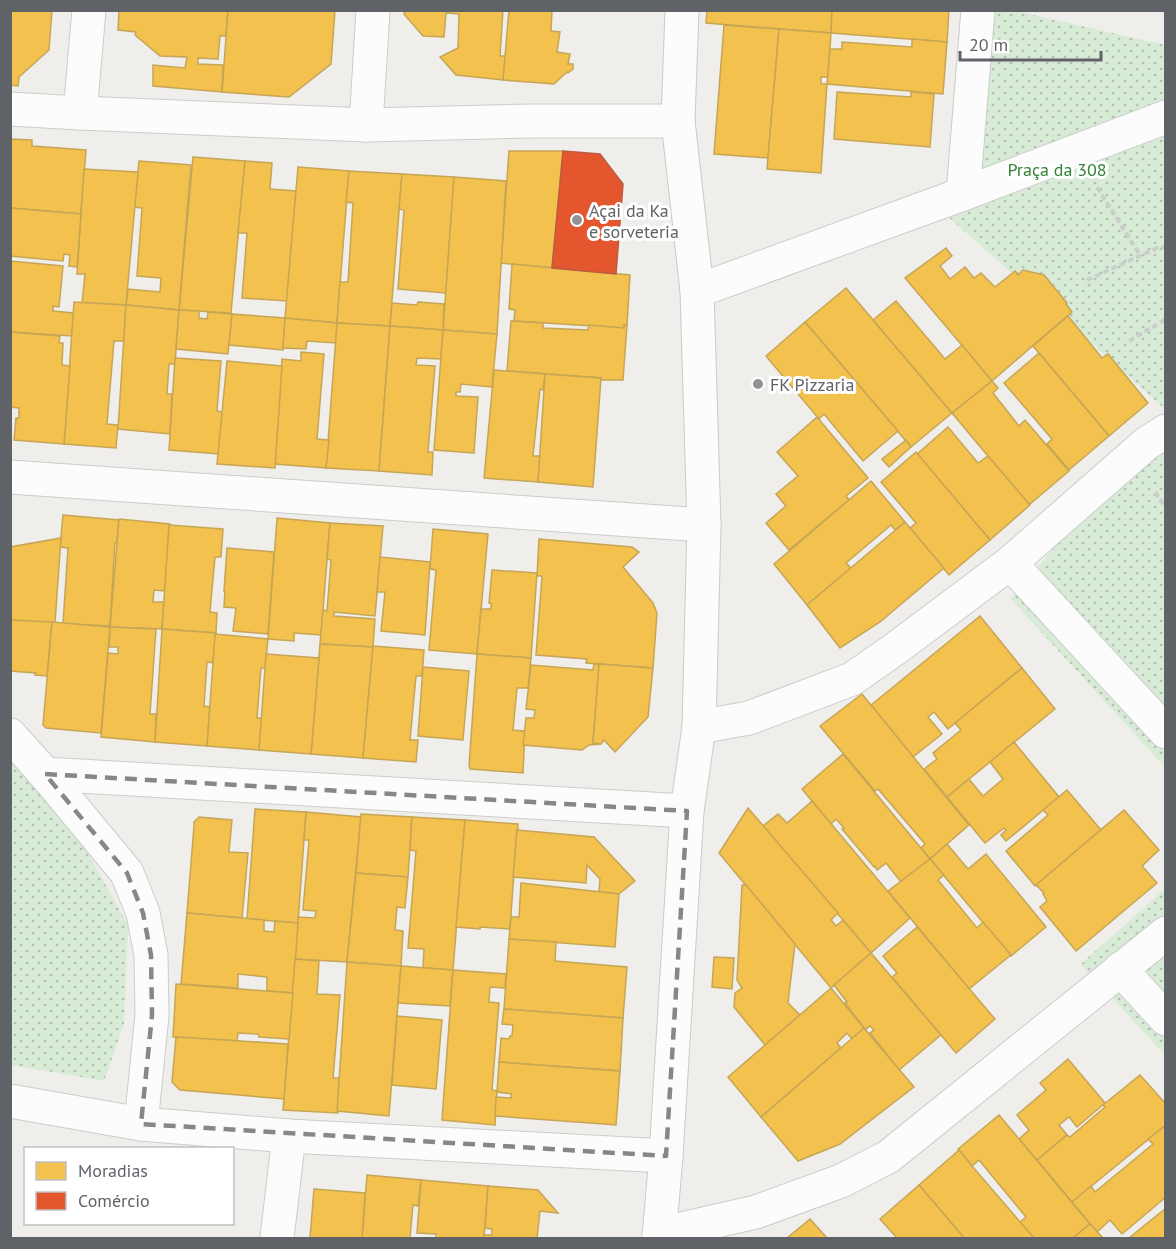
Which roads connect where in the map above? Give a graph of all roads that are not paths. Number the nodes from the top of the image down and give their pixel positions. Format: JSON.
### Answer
{"nodes":[{"id":1,"x":89,"y":10,"type":"edge"},
{"id":2,"x":373,"y":10,"type":"edge"},
{"id":3,"x":682,"y":10,"type":"edge"},
{"id":4,"x":978,"y":10,"type":"edge"},
{"id":5,"x":10,"y":109,"type":"edge"},
{"id":6,"x":80,"y":113,"type":"junction"},
{"id":7,"x":1166,"y":117,"type":"edge"},
{"id":8,"x":678,"y":121,"type":"junction"},
{"id":9,"x":366,"y":125,"type":"junction"},
{"id":10,"x":963,"y":194,"type":"junction"},
{"id":11,"x":697,"y":291,"type":"junction"},
{"id":12,"x":1166,"y":431,"type":"edge"},
{"id":13,"x":10,"y":477,"type":"edge"},
{"id":14,"x":704,"y":525,"type":"junction"},
{"id":15,"x":1010,"y":563,"type":"junction"},
{"id":16,"x":699,"y":727,"type":"junction"},
{"id":17,"x":1166,"y":732,"type":"edge"},
{"id":18,"x":10,"y":735,"type":"edge"},
{"id":19,"x":45,"y":774,"type":"junction"},
{"id":20,"x":687,"y":811,"type":"junction"},
{"id":21,"x":1166,"y":933,"type":"edge"},
{"id":22,"x":1120,"y":969,"type":"junction"},
{"id":23,"x":1166,"y":1019,"type":"edge"},
{"id":24,"x":10,"y":1101,"type":"edge"},
{"id":25,"x":141,"y":1124,"type":"junction"},
{"id":26,"x":289,"y":1136,"type":"junction"},
{"id":27,"x":666,"y":1156,"type":"junction"},
{"id":28,"x":659,"y":1236,"type":"edge"},
{"id":29,"x":277,"y":1239,"type":"edge"}],
"edges":[{"from":1,"to":6,"type":"street"},
{"from":2,"to":9,"type":"street"},
{"from":3,"to":8,"type":"street"},
{"from":4,"to":10,"type":"street"},
{"from":5,"to":6,"type":"street"},
{"from":6,"to":9,"type":"street"},
{"from":7,"to":10,"type":"street"},
{"from":8,"to":9,"type":"street"},
{"from":8,"to":11,"type":"street"},
{"from":10,"to":11,"type":"street"},
{"from":11,"to":14,"type":"street"},
{"from":12,"to":15,"type":"street"},
{"from":13,"to":14,"type":"street"},
{"from":14,"to":16,"type":"street"},
{"from":15,"to":16,"type":"street"},
{"from":15,"to":17,"type":"street"},
{"from":16,"to":20,"type":"street"},
{"from":18,"to":19,"type":"street"},
{"from":19,"to":20,"type":"street"},
{"from":19,"to":25,"type":"street"},
{"from":20,"to":27,"type":"street"},
{"from":21,"to":22,"type":"street"},
{"from":22,"to":23,"type":"street"},
{"from":22,"to":28,"type":"street"},
{"from":24,"to":25,"type":"street"},
{"from":25,"to":26,"type":"street"},
{"from":26,"to":27,"type":"street"},
{"from":26,"to":29,"type":"street"},
{"from":27,"to":28,"type":"street"}]}
